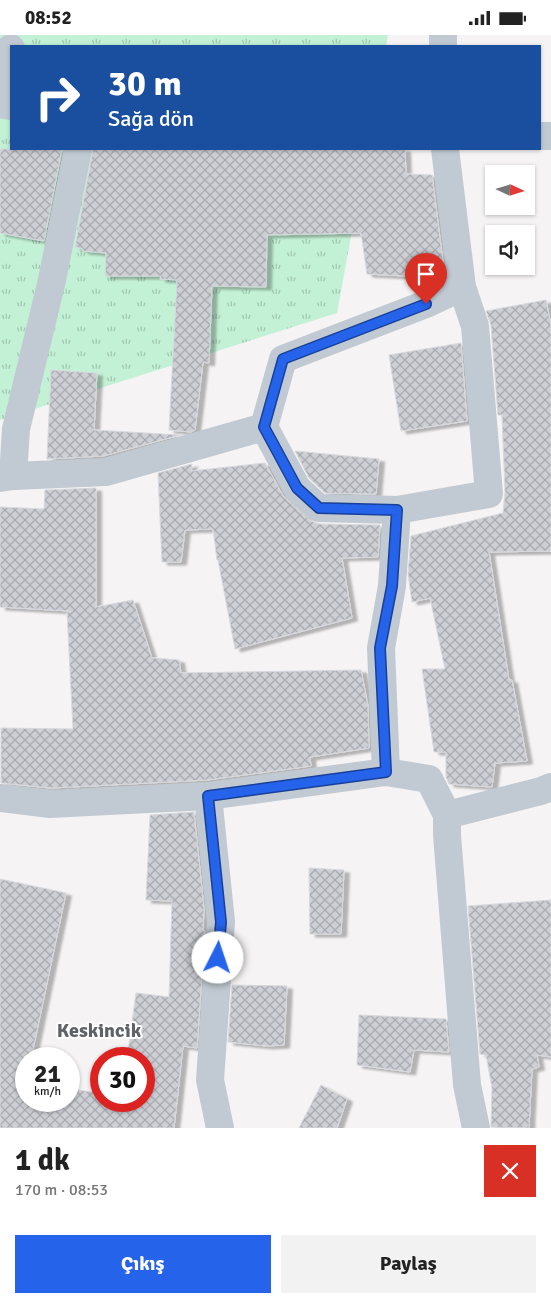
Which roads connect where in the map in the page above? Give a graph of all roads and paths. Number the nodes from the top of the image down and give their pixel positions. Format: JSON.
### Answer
{"nodes":[{"id":1,"x":10,"y":51,"type":"edge"},
{"id":2,"x":0,"y":86,"type":"edge"},
{"id":3,"x":78,"y":150,"type":"edge"},
{"id":4,"x":445,"y":150,"type":"edge"},
{"id":5,"x":462,"y":287,"type":"junction"},
{"id":6,"x":264,"y":427,"type":"junction"},
{"id":7,"x":6,"y":477,"type":"edge"},
{"id":8,"x":397,"y":510,"type":"junction"},
{"id":9,"x":386,"y":772,"type":"junction"},
{"id":10,"x":551,"y":787,"type":"edge"},
{"id":11,"x":208,"y":796,"type":"junction"},
{"id":12,"x":0,"y":798,"type":"edge"},
{"id":13,"x":447,"y":815,"type":"junction"},
{"id":14,"x":220,"y":1128,"type":"edge"},
{"id":15,"x":476,"y":1128,"type":"edge"}],
"edges":[{"from":1,"to":2,"type":"street"},
{"from":3,"to":7,"type":"street"},
{"from":4,"to":5,"type":"street"},
{"from":5,"to":6,"type":"street"},
{"from":5,"to":8,"type":"street"},
{"from":6,"to":7,"type":"street"},
{"from":6,"to":8,"type":"street"},
{"from":8,"to":9,"type":"street"},
{"from":9,"to":11,"type":"street"},
{"from":9,"to":13,"type":"street"},
{"from":10,"to":13,"type":"street"},
{"from":11,"to":12,"type":"street"},
{"from":11,"to":14,"type":"street"},
{"from":13,"to":15,"type":"street"}]}
